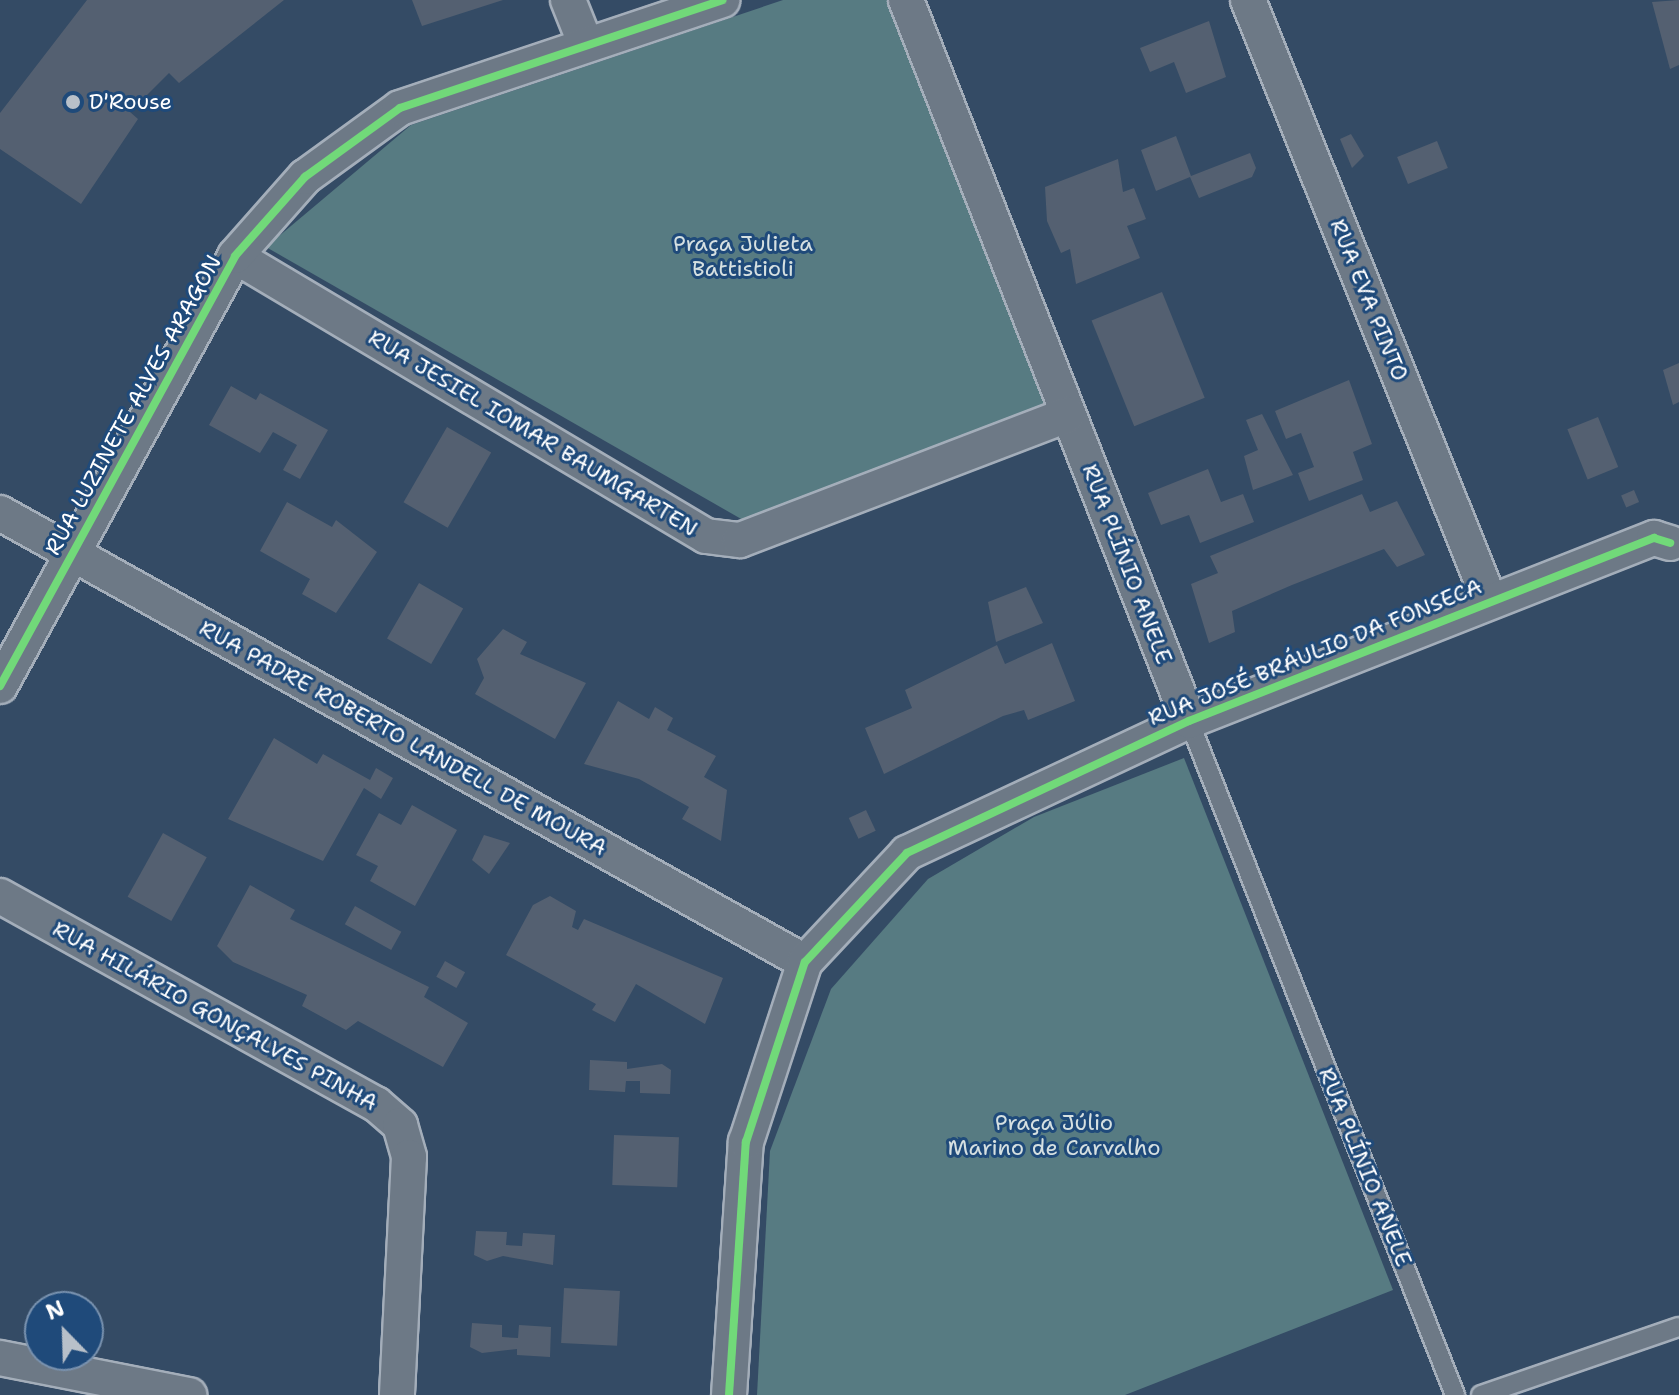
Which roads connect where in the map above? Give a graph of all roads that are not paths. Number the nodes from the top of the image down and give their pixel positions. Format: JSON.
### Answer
{"nodes":[{"id":1,"x":568,"y":0,"type":"edge"},
{"id":2,"x":722,"y":0,"type":"edge"},
{"id":3,"x":906,"y":0,"type":"edge"},
{"id":4,"x":1248,"y":0,"type":"edge"},
{"id":5,"x":586,"y":45,"type":"junction"},
{"id":6,"x":235,"y":256,"type":"junction"},
{"id":7,"x":1068,"y":415,"type":"junction"},
{"id":8,"x":0,"y":513,"type":"edge"},
{"id":9,"x":1674,"y":548,"type":"edge"},
{"id":10,"x":73,"y":554,"type":"junction"},
{"id":11,"x":1489,"y":599,"type":"junction"},
{"id":12,"x":0,"y":686,"type":"edge"},
{"id":13,"x":1189,"y":721,"type":"junction"},
{"id":14,"x":0,"y":896,"type":"edge"},
{"id":15,"x":805,"y":962,"type":"junction"},
{"id":16,"x":1679,"y":1327,"type":"edge"},
{"id":17,"x":0,"y":1358,"type":"edge"},
{"id":18,"x":189,"y":1395,"type":"edge"},
{"id":19,"x":397,"y":1395,"type":"edge"},
{"id":20,"x":729,"y":1395,"type":"edge"},
{"id":21,"x":1455,"y":1395,"type":"edge"},
{"id":22,"x":1481,"y":1395,"type":"edge"}],
"edges":[{"from":1,"to":5,"type":"street"},
{"from":2,"to":5,"type":"street","name":"RUA LUZINETE ALVES ARAGON"},
{"from":3,"to":7,"type":"street","name":"RUA PLÍNIO ANELE"},
{"from":4,"to":11,"type":"street","name":"RUA EVA PINTO"},
{"from":5,"to":6,"type":"street","name":"RUA LUZINETE ALVES ARAGON"},
{"from":6,"to":7,"type":"street","name":"RUA JESIEL IOMAR BAUMGARTEN"},
{"from":6,"to":10,"type":"street","name":"RUA LUZINETE ALVES ARAGON"},
{"from":7,"to":13,"type":"street","name":"RUA PLÍNIO ANELE"},
{"from":8,"to":10,"type":"street","name":"RUA PADRE ROBERTO LANDELL DE MOURA"},
{"from":9,"to":11,"type":"street","name":"RUA JOSÉ BRÁULIO DA FONSECA"},
{"from":10,"to":12,"type":"street","name":"RUA LUZINETE ALVES ARAGON"},
{"from":10,"to":15,"type":"street","name":"RUA PADRE ROBERTO LANDELL DE MOURA"},
{"from":11,"to":13,"type":"street","name":"RUA JOSÉ BRÁULIO DA FONSECA"},
{"from":13,"to":15,"type":"street","name":"RUA JOSÉ BRÁULIO DA FONSECA"},
{"from":13,"to":21,"type":"lane","name":"RUA PLÍNIO ANELE"},
{"from":14,"to":19,"type":"street","name":"RUA HILÁRIO GONÇALVES PINHA"},
{"from":15,"to":20,"type":"street","name":"RUA JOSÉ BRÁULIO DA FONSECA"},
{"from":16,"to":22,"type":"lane"},
{"from":17,"to":18,"type":"street"}]}
